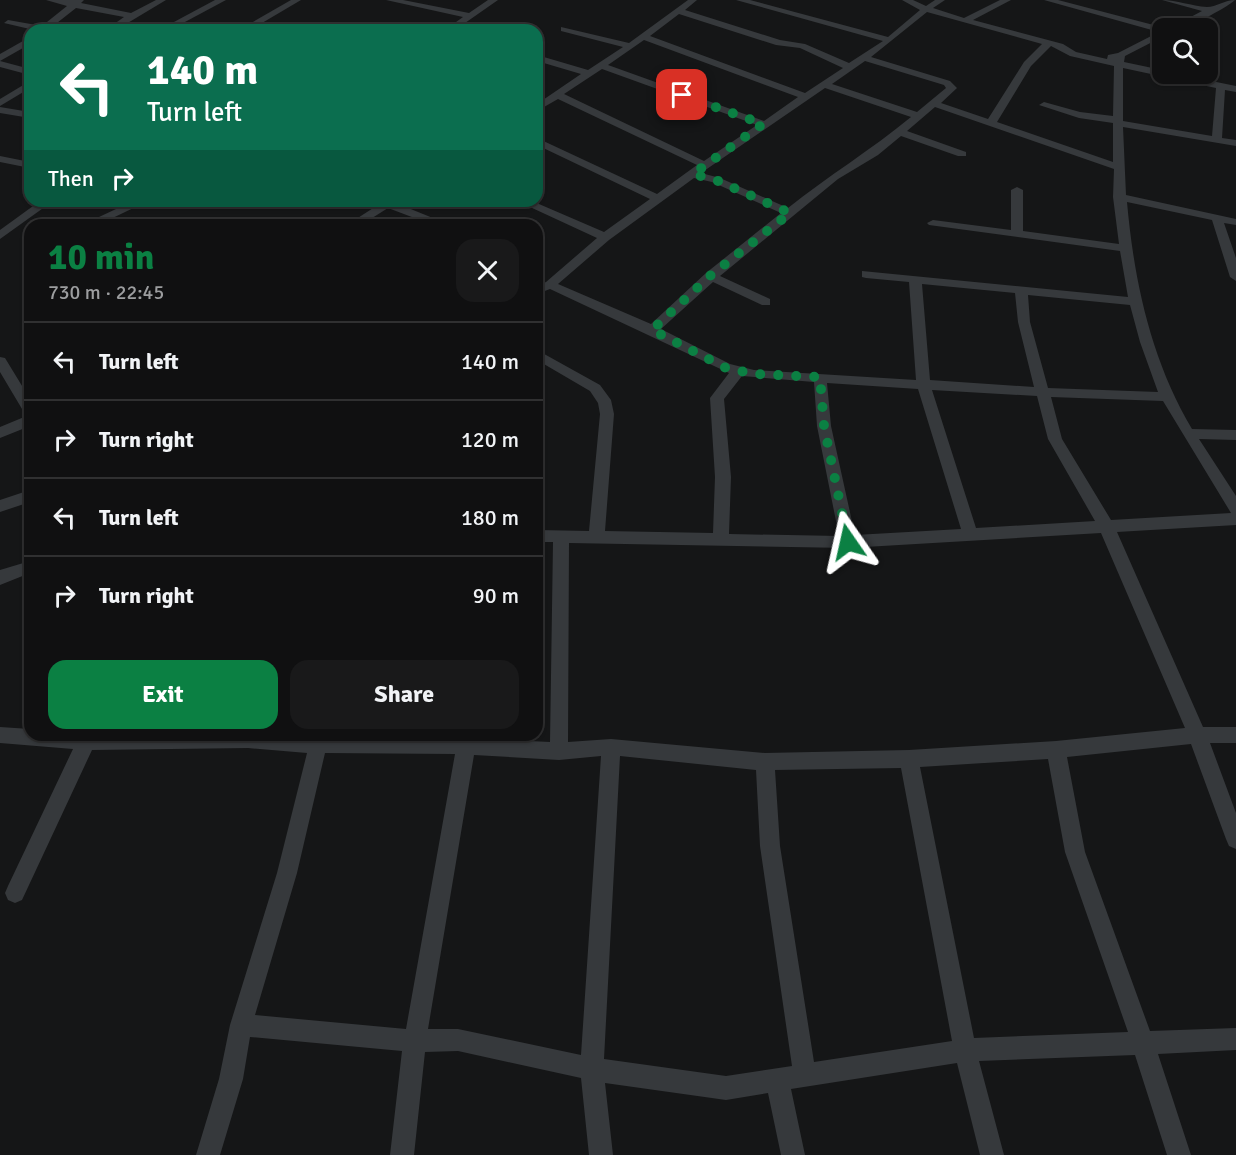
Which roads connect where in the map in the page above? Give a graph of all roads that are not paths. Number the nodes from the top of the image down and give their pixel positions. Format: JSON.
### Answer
{"nodes":[{"id":1,"x":50,"y":0,"type":"edge"},
{"id":2,"x":162,"y":0,"type":"edge"},
{"id":3,"x":222,"y":0,"type":"edge"},
{"id":4,"x":297,"y":0,"type":"edge"},
{"id":5,"x":390,"y":0,"type":"edge"},
{"id":6,"x":494,"y":0,"type":"edge"},
{"id":7,"x":693,"y":0,"type":"edge"},
{"id":8,"x":740,"y":0,"type":"edge"},
{"id":9,"x":906,"y":0,"type":"edge"},
{"id":10,"x":941,"y":0,"type":"edge"},
{"id":11,"x":1007,"y":0,"type":"edge"},
{"id":12,"x":1048,"y":0,"type":"edge"},
{"id":13,"x":1166,"y":0,"type":"edge"},
{"id":14,"x":1231,"y":0,"type":"edge"},
{"id":15,"x":77,"y":2,"type":"edge"},
{"id":16,"x":926,"y":9,"type":"junction"},
{"id":17,"x":678,"y":11,"type":"junction"},
{"id":18,"x":1213,"y":11,"type":"junction"},
{"id":19,"x":132,"y":16,"type":"junction"},
{"id":20,"x":471,"y":16,"type":"junction"},
{"id":21,"x":1197,"y":18,"type":"edge"},
{"id":22,"x":966,"y":20,"type":"junction"},
{"id":23,"x":8,"y":23,"type":"dead end"},
{"id":24,"x":51,"y":24,"type":"edge"},
{"id":25,"x":119,"y":24,"type":"edge"},
{"id":26,"x":175,"y":24,"type":"edge"},
{"id":27,"x":254,"y":24,"type":"edge"},
{"id":28,"x":458,"y":24,"type":"edge"},
{"id":29,"x":24,"y":26,"type":"edge"},
{"id":30,"x":564,"y":29,"type":"dead end"},
{"id":31,"x":1152,"y":29,"type":"edge"},
{"id":32,"x":645,"y":37,"type":"junction"},
{"id":33,"x":1152,"y":38,"type":"edge"},
{"id":34,"x":890,"y":40,"type":"junction"},
{"id":35,"x":1049,"y":43,"type":"junction"},
{"id":36,"x":24,"y":44,"type":"edge"},
{"id":37,"x":631,"y":46,"type":"junction"},
{"id":38,"x":862,"y":57,"type":"junction"},
{"id":39,"x":0,"y":58,"type":"edge"},
{"id":40,"x":1120,"y":59,"type":"junction"},
{"id":41,"x":543,"y":60,"type":"edge"},
{"id":42,"x":0,"y":64,"type":"edge"},
{"id":43,"x":601,"y":66,"type":"junction"},
{"id":44,"x":848,"y":66,"type":"junction"},
{"id":45,"x":1152,"y":69,"type":"edge"},
{"id":46,"x":24,"y":70,"type":"edge"},
{"id":47,"x":590,"y":74,"type":"junction"},
{"id":48,"x":823,"y":84,"type":"junction"},
{"id":49,"x":1212,"y":84,"type":"edge"},
{"id":50,"x":1221,"y":86,"type":"junction"},
{"id":51,"x":24,"y":88,"type":"edge"},
{"id":52,"x":1236,"y":89,"type":"edge"},
{"id":53,"x":558,"y":95,"type":"junction"},
{"id":54,"x":804,"y":96,"type":"junction"},
{"id":55,"x":0,"y":103,"type":"edge"},
{"id":56,"x":543,"y":104,"type":"edge"},
{"id":57,"x":932,"y":104,"type":"junction"},
{"id":58,"x":1044,"y":105,"type":"dead end"},
{"id":59,"x":0,"y":110,"type":"edge"},
{"id":60,"x":24,"y":114,"type":"edge"},
{"id":61,"x":918,"y":116,"type":"junction"},
{"id":62,"x":1118,"y":122,"type":"junction"},
{"id":63,"x":991,"y":123,"type":"junction"},
{"id":64,"x":763,"y":124,"type":"junction"},
{"id":65,"x":900,"y":132,"type":"junction"},
{"id":66,"x":1216,"y":140,"type":"junction"},
{"id":67,"x":1236,"y":143,"type":"edge"},
{"id":68,"x":543,"y":144,"type":"edge"},
{"id":69,"x":962,"y":154,"type":"dead end"},
{"id":70,"x":0,"y":159,"type":"edge"},
{"id":71,"x":24,"y":164,"type":"edge"},
{"id":72,"x":705,"y":165,"type":"junction"},
{"id":73,"x":1119,"y":167,"type":"junction"},
{"id":74,"x":693,"y":174,"type":"junction"},
{"id":75,"x":1017,"y":190,"type":"dead end"},
{"id":76,"x":1119,"y":197,"type":"junction"},
{"id":77,"x":658,"y":200,"type":"junction"},
{"id":78,"x":39,"y":207,"type":"edge"},
{"id":79,"x":128,"y":207,"type":"edge"},
{"id":80,"x":382,"y":207,"type":"edge"},
{"id":81,"x":399,"y":207,"type":"edge"},
{"id":82,"x":537,"y":207,"type":"edge"},
{"id":83,"x":790,"y":213,"type":"junction"},
{"id":84,"x":1217,"y":218,"type":"junction"},
{"id":85,"x":0,"y":219,"type":"edge"},
{"id":86,"x":102,"y":219,"type":"edge"},
{"id":87,"x":363,"y":219,"type":"edge"},
{"id":88,"x":429,"y":219,"type":"edge"},
{"id":89,"x":1236,"y":222,"type":"edge"},
{"id":90,"x":933,"y":223,"type":"dead end"},
{"id":91,"x":16,"y":224,"type":"junction"},
{"id":92,"x":0,"y":235,"type":"edge"},
{"id":93,"x":1017,"y":235,"type":"junction"},
{"id":94,"x":605,"y":237,"type":"junction"},
{"id":95,"x":1124,"y":248,"type":"junction"},
{"id":96,"x":866,"y":273,"type":"dead end"},
{"id":97,"x":710,"y":276,"type":"junction"},
{"id":98,"x":1236,"y":277,"type":"edge"},
{"id":99,"x":915,"y":279,"type":"junction"},
{"id":100,"x":543,"y":287,"type":"edge"},
{"id":101,"x":1021,"y":292,"type":"junction"},
{"id":102,"x":766,"y":302,"type":"dead end"},
{"id":103,"x":1135,"y":302,"type":"junction"},
{"id":104,"x":652,"y":330,"type":"junction"},
{"id":105,"x":543,"y":358,"type":"edge"},
{"id":106,"x":0,"y":361,"type":"edge"},
{"id":107,"x":738,"y":370,"type":"junction"},
{"id":108,"x":820,"y":377,"type":"junction"},
{"id":109,"x":923,"y":384,"type":"junction"},
{"id":110,"x":1042,"y":392,"type":"junction"},
{"id":111,"x":1168,"y":397,"type":"junction"},
{"id":112,"x":24,"y":401,"type":"edge"},
{"id":113,"x":24,"y":423,"type":"edge"},
{"id":114,"x":0,"y":433,"type":"edge"},
{"id":115,"x":1190,"y":434,"type":"junction"},
{"id":116,"x":1236,"y":435,"type":"edge"},
{"id":117,"x":24,"y":498,"type":"edge"},
{"id":118,"x":0,"y":506,"type":"edge"},
{"id":119,"x":1236,"y":509,"type":"edge"},
{"id":120,"x":1236,"y":519,"type":"edge"},
{"id":121,"x":1107,"y":528,"type":"junction"},
{"id":122,"x":543,"y":536,"type":"edge"},
{"id":123,"x":971,"y":536,"type":"junction"},
{"id":124,"x":561,"y":537,"type":"junction"},
{"id":125,"x":596,"y":538,"type":"junction"},
{"id":126,"x":721,"y":538,"type":"junction"},
{"id":127,"x":848,"y":542,"type":"junction"},
{"id":128,"x":24,"y":568,"type":"edge"},
{"id":129,"x":0,"y":578,"type":"edge"},
{"id":130,"x":0,"y":735,"type":"edge"},
{"id":131,"x":1197,"y":735,"type":"junction"},
{"id":132,"x":1236,"y":735,"type":"edge"},
{"id":133,"x":24,"y":737,"type":"edge"},
{"id":134,"x":74,"y":741,"type":"edge"},
{"id":135,"x":90,"y":741,"type":"edge"},
{"id":136,"x":284,"y":741,"type":"edge"},
{"id":137,"x":385,"y":741,"type":"edge"},
{"id":138,"x":413,"y":741,"type":"edge"},
{"id":139,"x":86,"y":742,"type":"junction"},
{"id":140,"x":318,"y":745,"type":"junction"},
{"id":141,"x":466,"y":746,"type":"junction"},
{"id":142,"x":611,"y":747,"type":"junction"},
{"id":143,"x":1056,"y":750,"type":"junction"},
{"id":144,"x":559,"y":751,"type":"junction"},
{"id":145,"x":909,"y":759,"type":"junction"},
{"id":146,"x":765,"y":762,"type":"junction"},
{"id":147,"x":1236,"y":839,"type":"edge"},
{"id":148,"x":15,"y":893,"type":"dead end"},
{"id":149,"x":241,"y":1025,"type":"junction"},
{"id":150,"x":1236,"y":1039,"type":"edge"},
{"id":151,"x":414,"y":1041,"type":"junction"},
{"id":152,"x":1143,"y":1043,"type":"junction"},
{"id":153,"x":965,"y":1050,"type":"junction"},
{"id":154,"x":591,"y":1069,"type":"junction"},
{"id":155,"x":805,"y":1077,"type":"junction"},
{"id":156,"x":777,"y":1081,"type":"junction"},
{"id":157,"x":208,"y":1155,"type":"edge"},
{"id":158,"x":402,"y":1155,"type":"edge"},
{"id":159,"x":601,"y":1155,"type":"edge"},
{"id":160,"x":793,"y":1155,"type":"edge"},
{"id":161,"x":992,"y":1155,"type":"edge"},
{"id":162,"x":1179,"y":1155,"type":"edge"}],
"edges":[{"from":1,"to":15,"type":"street"},
{"from":2,"to":19,"type":"street"},
{"from":3,"to":26,"type":"street"},
{"from":4,"to":27,"type":"street"},
{"from":5,"to":20,"type":"street"},
{"from":6,"to":20,"type":"street"},
{"from":7,"to":17,"type":"street"},
{"from":8,"to":34,"type":"street"},
{"from":9,"to":16,"type":"street"},
{"from":10,"to":16,"type":"street"},
{"from":11,"to":22,"type":"street"},
{"from":12,"to":31,"type":"street"},
{"from":13,"to":18,"type":"street"},
{"from":14,"to":18,"type":"street"},
{"from":15,"to":19,"type":"street"},
{"from":15,"to":24,"type":"street"},
{"from":16,"to":22,"type":"street"},
{"from":16,"to":34,"type":"street"},
{"from":17,"to":32,"type":"street"},
{"from":17,"to":44,"type":"street"},
{"from":18,"to":21,"type":"street"},
{"from":19,"to":25,"type":"street"},
{"from":20,"to":28,"type":"street"},
{"from":22,"to":35,"type":"street"},
{"from":23,"to":29,"type":"street"},
{"from":30,"to":37,"type":"street"},
{"from":32,"to":37,"type":"street"},
{"from":32,"to":54,"type":"street"},
{"from":33,"to":40,"type":"street"},
{"from":34,"to":38,"type":"street"},
{"from":35,"to":40,"type":"street"},
{"from":35,"to":63,"type":"street"},
{"from":36,"to":39,"type":"street"},
{"from":37,"to":43,"type":"street"},
{"from":38,"to":44,"type":"street"},
{"from":38,"to":57,"type":"street"},
{"from":40,"to":45,"type":"street"},
{"from":40,"to":62,"type":"street"},
{"from":41,"to":47,"type":"street"},
{"from":42,"to":46,"type":"street"},
{"from":43,"to":47,"type":"street"},
{"from":43,"to":64,"type":"street"},
{"from":44,"to":48,"type":"street"},
{"from":47,"to":53,"type":"street"},
{"from":48,"to":54,"type":"street"},
{"from":48,"to":61,"type":"street"},
{"from":49,"to":50,"type":"street"},
{"from":50,"to":52,"type":"street"},
{"from":50,"to":66,"type":"street"},
{"from":51,"to":55,"type":"street"},
{"from":53,"to":56,"type":"street"},
{"from":53,"to":72,"type":"street"},
{"from":54,"to":64,"type":"street"},
{"from":57,"to":61,"type":"street"},
{"from":57,"to":63,"type":"street"},
{"from":58,"to":62,"type":"street"},
{"from":59,"to":60,"type":"street"},
{"from":61,"to":65,"type":"street"},
{"from":62,"to":66,"type":"street"},
{"from":62,"to":73,"type":"street"},
{"from":63,"to":73,"type":"street"},
{"from":64,"to":72,"type":"street"},
{"from":65,"to":69,"type":"street"},
{"from":65,"to":83,"type":"street"},
{"from":66,"to":67,"type":"street"},
{"from":68,"to":77,"type":"street"},
{"from":70,"to":71,"type":"street"},
{"from":72,"to":74,"type":"street"},
{"from":73,"to":76,"type":"street"},
{"from":74,"to":77,"type":"street"},
{"from":74,"to":83,"type":"street"},
{"from":75,"to":93,"type":"street"},
{"from":76,"to":84,"type":"street"},
{"from":76,"to":95,"type":"street"},
{"from":77,"to":94,"type":"street"},
{"from":78,"to":91,"type":"street"},
{"from":79,"to":86,"type":"street"},
{"from":80,"to":87,"type":"street"},
{"from":81,"to":88,"type":"street"},
{"from":82,"to":94,"type":"street"},
{"from":83,"to":97,"type":"street"},
{"from":84,"to":89,"type":"street"},
{"from":84,"to":98,"type":"street"},
{"from":85,"to":91,"type":"street"},
{"from":90,"to":93,"type":"street"},
{"from":91,"to":92,"type":"street"},
{"from":93,"to":95,"type":"street"},
{"from":94,"to":100,"type":"street"},
{"from":95,"to":103,"type":"street"},
{"from":96,"to":99,"type":"street"},
{"from":97,"to":102,"type":"street"},
{"from":97,"to":104,"type":"street"},
{"from":99,"to":101,"type":"street"},
{"from":99,"to":109,"type":"street"},
{"from":100,"to":104,"type":"street"},
{"from":101,"to":103,"type":"street"},
{"from":101,"to":110,"type":"street"},
{"from":103,"to":111,"type":"street"},
{"from":104,"to":107,"type":"street"},
{"from":105,"to":125,"type":"street"},
{"from":106,"to":112,"type":"street"},
{"from":107,"to":108,"type":"street"},
{"from":107,"to":126,"type":"street"},
{"from":108,"to":109,"type":"street"},
{"from":108,"to":127,"type":"street"},
{"from":109,"to":110,"type":"street"},
{"from":109,"to":123,"type":"street"},
{"from":110,"to":111,"type":"street"},
{"from":110,"to":121,"type":"street"},
{"from":111,"to":115,"type":"street"},
{"from":113,"to":114,"type":"street"},
{"from":115,"to":116,"type":"street"},
{"from":115,"to":119,"type":"street"},
{"from":117,"to":118,"type":"street"},
{"from":120,"to":121,"type":"street"},
{"from":121,"to":123,"type":"street"},
{"from":121,"to":131,"type":"street"},
{"from":122,"to":124,"type":"street"},
{"from":123,"to":127,"type":"street"},
{"from":124,"to":125,"type":"street"},
{"from":124,"to":144,"type":"street"},
{"from":125,"to":126,"type":"street"},
{"from":126,"to":127,"type":"street"},
{"from":128,"to":129,"type":"street"},
{"from":130,"to":133,"type":"street"},
{"from":131,"to":132,"type":"street"},
{"from":131,"to":143,"type":"street"},
{"from":131,"to":147,"type":"street"},
{"from":134,"to":139,"type":"street"},
{"from":135,"to":139,"type":"street"},
{"from":136,"to":140,"type":"street"},
{"from":137,"to":140,"type":"street"},
{"from":138,"to":141,"type":"street"},
{"from":139,"to":148,"type":"street"},
{"from":140,"to":149,"type":"street"},
{"from":141,"to":144,"type":"street"},
{"from":141,"to":151,"type":"street"},
{"from":142,"to":144,"type":"street"},
{"from":142,"to":146,"type":"street"},
{"from":142,"to":154,"type":"street"},
{"from":143,"to":145,"type":"street"},
{"from":143,"to":152,"type":"street"},
{"from":145,"to":146,"type":"street"},
{"from":145,"to":153,"type":"street"},
{"from":146,"to":155,"type":"street"},
{"from":149,"to":151,"type":"street"},
{"from":149,"to":157,"type":"street"},
{"from":150,"to":152,"type":"street"},
{"from":151,"to":154,"type":"street"},
{"from":151,"to":158,"type":"street"},
{"from":152,"to":153,"type":"street"},
{"from":152,"to":162,"type":"street"},
{"from":153,"to":155,"type":"street"},
{"from":153,"to":161,"type":"street"},
{"from":154,"to":156,"type":"street"},
{"from":154,"to":159,"type":"street"},
{"from":155,"to":156,"type":"street"},
{"from":156,"to":160,"type":"street"}]}
